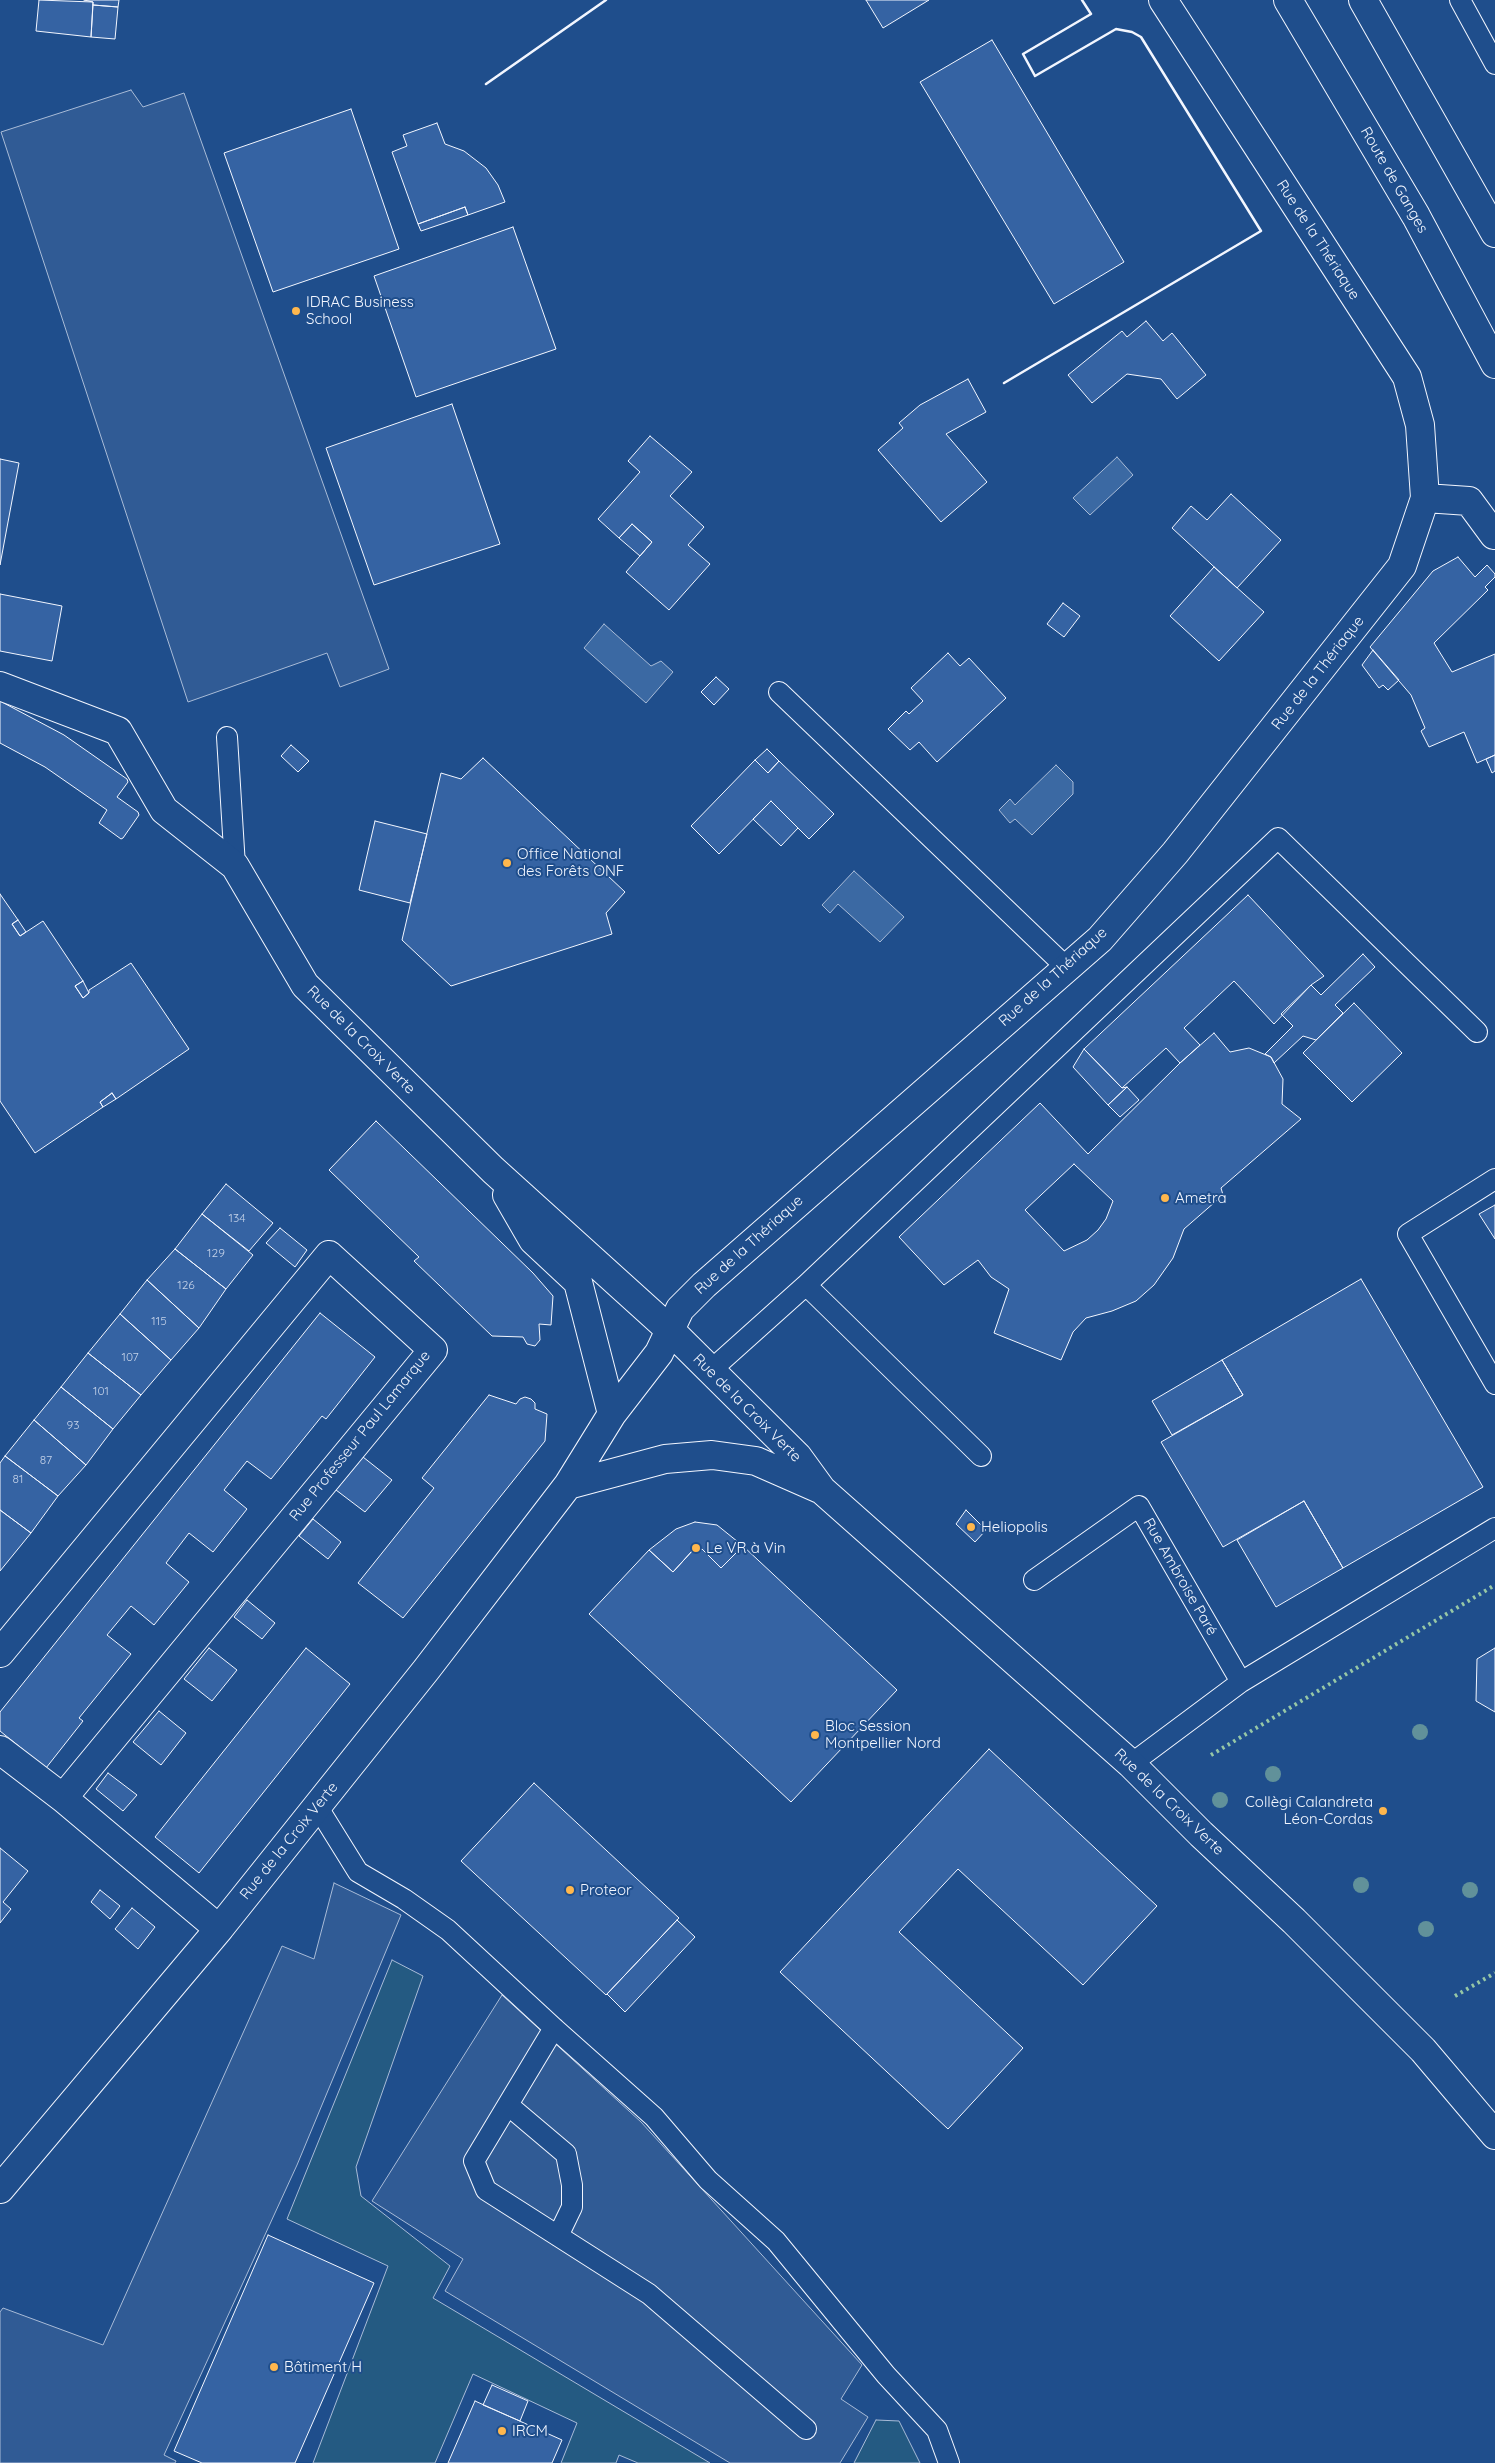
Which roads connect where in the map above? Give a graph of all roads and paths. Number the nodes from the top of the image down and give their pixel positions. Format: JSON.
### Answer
{"nodes":[{"id":1,"x":1163,"y":0,"type":"edge"},
{"id":2,"x":1288,"y":0,"type":"edge"},
{"id":3,"x":1363,"y":0,"type":"edge"},
{"id":4,"x":1460,"y":0,"type":"edge"},
{"id":5,"x":1495,"y":64,"type":"edge"},
{"id":6,"x":1495,"y":234,"type":"edge"},
{"id":7,"x":1495,"y":364,"type":"edge"},
{"id":8,"x":1425,"y":498,"type":"junction"},
{"id":9,"x":1494,"y":535,"type":"edge"},
{"id":10,"x":0,"y":686,"type":"edge"},
{"id":11,"x":779,"y":692,"type":"dead end"},
{"id":12,"x":227,"y":737,"type":"dead end"},
{"id":13,"x":235,"y":866,"type":"junction"},
{"id":14,"x":1066,"y":968,"type":"junction"},
{"id":15,"x":1477,"y":1032,"type":"dead end"},
{"id":16,"x":493,"y":1170,"type":"junction"},
{"id":17,"x":1495,"y":1179,"type":"edge"},
{"id":18,"x":806,"y":1285,"type":"junction"},
{"id":19,"x":670,"y":1330,"type":"junction"},
{"id":20,"x":710,"y":1371,"type":"junction"},
{"id":21,"x":1495,"y":1384,"type":"edge"},
{"id":22,"x":612,"y":1414,"type":"junction"},
{"id":23,"x":981,"y":1456,"type":"dead end"},
{"id":24,"x":568,"y":1485,"type":"junction"},
{"id":25,"x":822,"y":1490,"type":"junction"},
{"id":26,"x":1495,"y":1528,"type":"edge"},
{"id":27,"x":1034,"y":1580,"type":"dead end"},
{"id":28,"x":0,"y":1653,"type":"edge"},
{"id":29,"x":1241,"y":1682,"type":"junction"},
{"id":30,"x":0,"y":1750,"type":"edge"},
{"id":31,"x":1131,"y":1764,"type":"junction"},
{"id":32,"x":63,"y":1798,"type":"junction"},
{"id":33,"x":317,"y":1806,"type":"junction"},
{"id":34,"x":219,"y":1929,"type":"junction"},
{"id":35,"x":554,"y":2028,"type":"junction"},
{"id":36,"x":508,"y":2105,"type":"junction"},
{"id":37,"x":1495,"y":2135,"type":"edge"},
{"id":38,"x":0,"y":2190,"type":"edge"},
{"id":39,"x":558,"y":2236,"type":"junction"},
{"id":40,"x":806,"y":2429,"type":"dead end"},
{"id":41,"x":949,"y":2463,"type":"edge"}],
"edges":[{"from":1,"to":8,"type":"street","name":"Rue de la Thériaque"},
{"from":2,"to":7,"type":"street","name":"Route de Ganges"},
{"from":3,"to":6,"type":"street"},
{"from":4,"to":5,"type":"lane"},
{"from":8,"to":9,"type":"street"},
{"from":8,"to":14,"type":"street","name":"Rue de la Thériaque"},
{"from":10,"to":13,"type":"street"},
{"from":11,"to":14,"type":"lane"},
{"from":12,"to":13,"type":"lane"},
{"from":13,"to":16,"type":"street","name":"Rue de la Croix Verte"},
{"from":14,"to":19,"type":"street","name":"Rue de la Thériaque"},
{"from":15,"to":18,"type":"lane"},
{"from":16,"to":19,"type":"street","name":"Rue de la Croix Verte"},
{"from":16,"to":22,"type":"street","name":"Rue de la Croix Verte"},
{"from":17,"to":21,"type":"lane"},
{"from":18,"to":20,"type":"lane"},
{"from":18,"to":23,"type":"lane"},
{"from":19,"to":20,"type":"street","name":"Rue de la Croix Verte"},
{"from":19,"to":22,"type":"street","name":"Rue de la Croix Verte"},
{"from":20,"to":25,"type":"street","name":"Rue de la Croix Verte"},
{"from":22,"to":24,"type":"street","name":"Rue de la Croix Verte"},
{"from":24,"to":25,"type":"street","name":"Rue de la Croix Verte"},
{"from":24,"to":33,"type":"street","name":"Rue de la Croix Verte"},
{"from":25,"to":31,"type":"street","name":"Rue de la Croix Verte"},
{"from":26,"to":29,"type":"lane"},
{"from":27,"to":29,"type":"lane","name":"Rue Ambroise Paré"},
{"from":28,"to":32,"type":"street","name":"Rue Professeur Paul Lamarque"},
{"from":29,"to":31,"type":"lane"},
{"from":30,"to":32,"type":"street"},
{"from":31,"to":37,"type":"street","name":"Rue de la Croix Verte"},
{"from":32,"to":34,"type":"street"},
{"from":33,"to":34,"type":"street","name":"Rue de la Croix Verte"},
{"from":33,"to":35,"type":"lane"},
{"from":34,"to":38,"type":"street","name":"Rue de la Croix Verte"},
{"from":35,"to":36,"type":"lane"},
{"from":35,"to":41,"type":"lane"},
{"from":36,"to":39,"type":"lane"},
{"from":36,"to":39,"type":"lane"},
{"from":39,"to":40,"type":"lane"}]}
